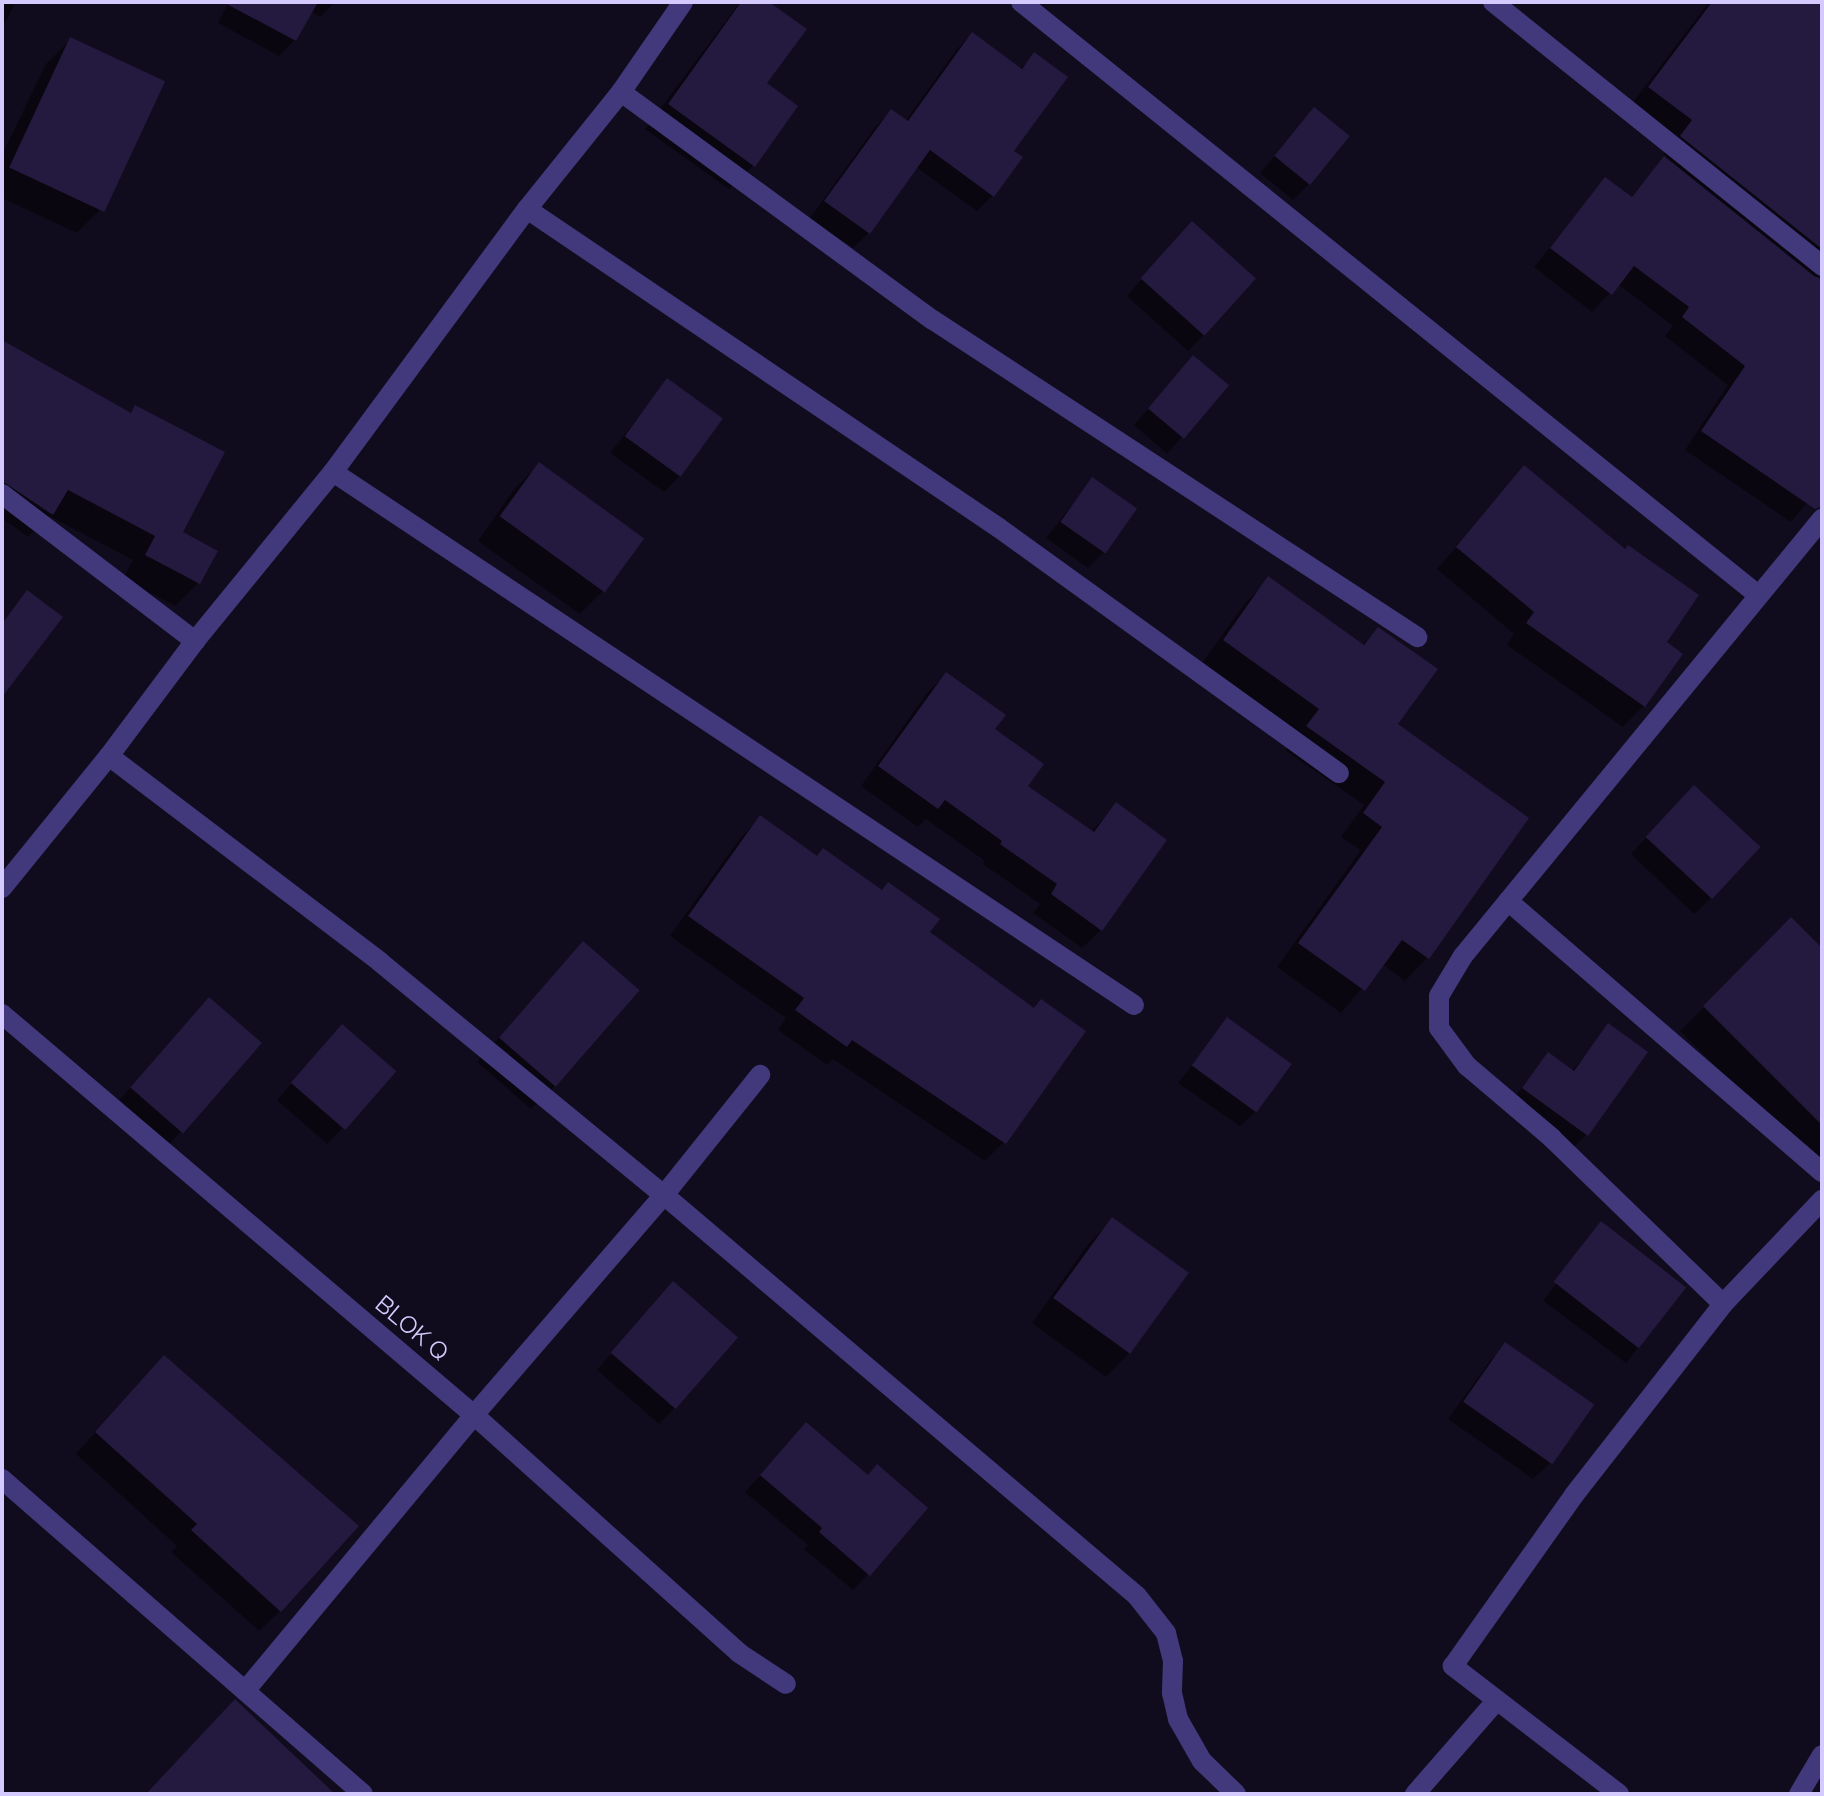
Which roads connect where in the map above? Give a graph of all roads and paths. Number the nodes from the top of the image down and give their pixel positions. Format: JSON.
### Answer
{"nodes":[{"id":1,"x":683,"y":2,"type":"edge"},
{"id":2,"x":1021,"y":2,"type":"edge"},
{"id":3,"x":1493,"y":2,"type":"edge"},
{"id":4,"x":621,"y":92,"type":"junction"},
{"id":5,"x":527,"y":209,"type":"junction"},
{"id":6,"x":1822,"y":266,"type":"edge"},
{"id":7,"x":333,"y":472,"type":"junction"},
{"id":8,"x":2,"y":494,"type":"edge"},
{"id":9,"x":1822,"y":519,"type":"edge"},
{"id":10,"x":1758,"y":595,"type":"junction"},
{"id":11,"x":1417,"y":637,"type":"dead end"},
{"id":12,"x":195,"y":641,"type":"junction"},
{"id":13,"x":109,"y":756,"type":"junction"},
{"id":14,"x":1339,"y":773,"type":"dead end"},
{"id":15,"x":2,"y":888,"type":"edge"},
{"id":16,"x":1508,"y":901,"type":"junction"},
{"id":17,"x":1134,"y":1005,"type":"dead end"},
{"id":18,"x":2,"y":1014,"type":"edge"},
{"id":19,"x":760,"y":1075,"type":"dead end"},
{"id":20,"x":1822,"y":1172,"type":"edge"},
{"id":21,"x":664,"y":1195,"type":"junction"},
{"id":22,"x":1822,"y":1200,"type":"edge"},
{"id":23,"x":1723,"y":1304,"type":"junction"},
{"id":24,"x":474,"y":1415,"type":"junction"},
{"id":25,"x":2,"y":1479,"type":"edge"},
{"id":26,"x":786,"y":1684,"type":"dead end"},
{"id":27,"x":245,"y":1691,"type":"junction"},
{"id":28,"x":1496,"y":1701,"type":"junction"},
{"id":29,"x":1822,"y":1755,"type":"edge"},
{"id":30,"x":363,"y":1794,"type":"edge"},
{"id":31,"x":1236,"y":1794,"type":"edge"},
{"id":32,"x":1415,"y":1794,"type":"edge"},
{"id":33,"x":1619,"y":1794,"type":"edge"},
{"id":34,"x":1799,"y":1794,"type":"edge"}],
"edges":[{"from":1,"to":4,"type":"street"},
{"from":2,"to":10,"type":"street"},
{"from":3,"to":6,"type":"street"},
{"from":4,"to":5,"type":"street"},
{"from":4,"to":11,"type":"street"},
{"from":5,"to":7,"type":"street"},
{"from":5,"to":14,"type":"street"},
{"from":7,"to":12,"type":"street"},
{"from":7,"to":17,"type":"street"},
{"from":8,"to":12,"type":"street"},
{"from":9,"to":10,"type":"street"},
{"from":10,"to":16,"type":"street"},
{"from":12,"to":13,"type":"street"},
{"from":13,"to":15,"type":"street"},
{"from":13,"to":21,"type":"street"},
{"from":16,"to":20,"type":"street"},
{"from":16,"to":23,"type":"street"},
{"from":18,"to":24,"type":"street","name":"BLOK Q"},
{"from":19,"to":21,"type":"street"},
{"from":21,"to":24,"type":"street"},
{"from":21,"to":31,"type":"street"},
{"from":22,"to":23,"type":"street"},
{"from":23,"to":28,"type":"street"},
{"from":24,"to":26,"type":"street","name":"BLOK Q"},
{"from":24,"to":27,"type":"street"},
{"from":25,"to":27,"type":"street"},
{"from":27,"to":30,"type":"street"},
{"from":28,"to":32,"type":"street"},
{"from":28,"to":33,"type":"street"},
{"from":29,"to":34,"type":"street"}]}
